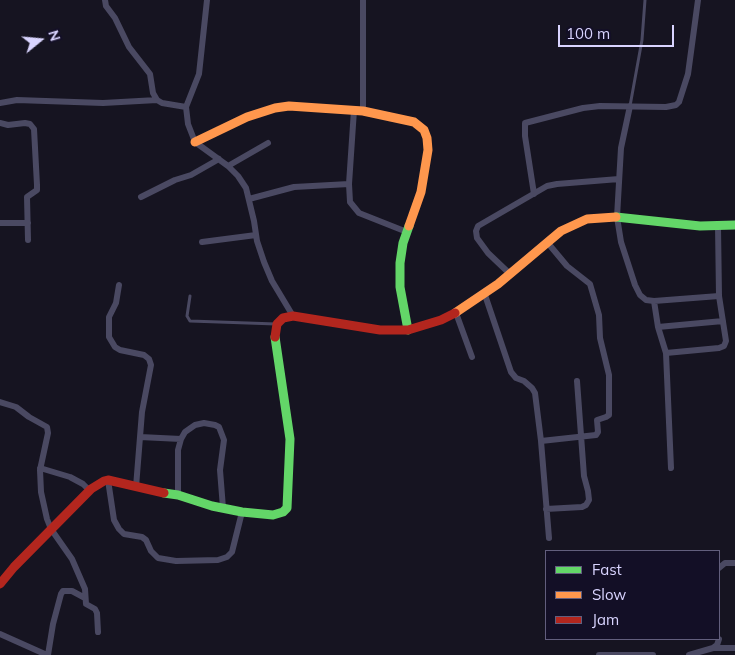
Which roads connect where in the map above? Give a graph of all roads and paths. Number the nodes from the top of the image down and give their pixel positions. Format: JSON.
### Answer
{"nodes":[{"id":1,"x":105,"y":0,"type":"edge"},
{"id":2,"x":207,"y":0,"type":"edge"},
{"id":3,"x":363,"y":0,"type":"edge"},
{"id":4,"x":645,"y":0,"type":"edge"},
{"id":5,"x":698,"y":0,"type":"edge"},
{"id":6,"x":157,"y":100,"type":"junction"},
{"id":7,"x":0,"y":103,"type":"edge"},
{"id":8,"x":630,"y":106,"type":"junction"},
{"id":9,"x":186,"y":107,"type":"junction"},
{"id":10,"x":359,"y":111,"type":"junction"},
{"id":11,"x":0,"y":123,"type":"edge"},
{"id":12,"x":196,"y":142,"type":"junction"},
{"id":13,"x":268,"y":143,"type":"dead end"},
{"id":14,"x":219,"y":159,"type":"junction"},
{"id":15,"x":228,"y":166,"type":"junction"},
{"id":16,"x":619,"y":179,"type":"junction"},
{"id":17,"x":349,"y":184,"type":"junction"},
{"id":18,"x":534,"y":194,"type":"junction"},
{"id":19,"x":141,"y":196,"type":"dead end"},
{"id":20,"x":249,"y":199,"type":"junction"},
{"id":21,"x":617,"y":216,"type":"junction"},
{"id":22,"x":28,"y":222,"type":"junction"},
{"id":23,"x":0,"y":223,"type":"edge"},
{"id":24,"x":735,"y":225,"type":"edge"},
{"id":25,"x":718,"y":226,"type":"junction"},
{"id":26,"x":407,"y":232,"type":"junction"},
{"id":27,"x":256,"y":235,"type":"junction"},
{"id":28,"x":28,"y":240,"type":"dead end"},
{"id":29,"x":202,"y":242,"type":"dead end"},
{"id":30,"x":547,"y":242,"type":"junction"},
{"id":31,"x":510,"y":274,"type":"junction"},
{"id":32,"x":119,"y":285,"type":"dead end"},
{"id":33,"x":485,"y":295,"type":"junction"},
{"id":34,"x":190,"y":296,"type":"dead end"},
{"id":35,"x":719,"y":296,"type":"junction"},
{"id":36,"x":654,"y":301,"type":"junction"},
{"id":37,"x":456,"y":313,"type":"junction"},
{"id":38,"x":293,"y":316,"type":"junction"},
{"id":39,"x":723,"y":321,"type":"junction"},
{"id":40,"x":277,"y":324,"type":"junction"},
{"id":41,"x":658,"y":327,"type":"junction"},
{"id":42,"x":408,"y":330,"type":"junction"},
{"id":43,"x":666,"y":353,"type":"junction"},
{"id":44,"x":472,"y":357,"type":"dead end"},
{"id":45,"x":577,"y":381,"type":"dead end"},
{"id":46,"x":0,"y":402,"type":"edge"},
{"id":47,"x":581,"y":436,"type":"junction"},
{"id":48,"x":140,"y":437,"type":"junction"},
{"id":49,"x":181,"y":439,"type":"junction"},
{"id":50,"x":541,"y":440,"type":"junction"},
{"id":51,"x":40,"y":468,"type":"junction"},
{"id":52,"x":671,"y":468,"type":"dead end"},
{"id":53,"x":108,"y":480,"type":"junction"},
{"id":54,"x":136,"y":487,"type":"junction"},
{"id":55,"x":90,"y":491,"type":"junction"},
{"id":56,"x":178,"y":495,"type":"junction"},
{"id":57,"x":223,"y":508,"type":"junction"},
{"id":58,"x":546,"y":509,"type":"junction"},
{"id":59,"x":242,"y":512,"type":"junction"},
{"id":60,"x":51,"y":529,"type":"junction"},
{"id":61,"x":549,"y":538,"type":"dead end"},
{"id":62,"x":735,"y":563,"type":"edge"},
{"id":63,"x":720,"y":567,"type":"edge"},
{"id":64,"x":0,"y":584,"type":"edge"},
{"id":65,"x":86,"y":598,"type":"junction"},
{"id":66,"x":98,"y":632,"type":"dead end"},
{"id":67,"x":0,"y":634,"type":"edge"},
{"id":68,"x":719,"y":640,"type":"edge"},
{"id":69,"x":713,"y":648,"type":"junction"},
{"id":70,"x":735,"y":648,"type":"edge"},
{"id":71,"x":48,"y":655,"type":"edge"},
{"id":72,"x":599,"y":655,"type":"edge"},
{"id":73,"x":653,"y":655,"type":"edge"},
{"id":74,"x":689,"y":655,"type":"edge"}],
"edges":[{"from":1,"to":6,"type":"street"},
{"from":2,"to":9,"type":"street"},
{"from":3,"to":10,"type":"street"},
{"from":4,"to":8,"type":"lane"},
{"from":5,"to":8,"type":"street"},
{"from":6,"to":7,"type":"street"},
{"from":6,"to":9,"type":"street"},
{"from":8,"to":16,"type":"street"},
{"from":8,"to":18,"type":"street"},
{"from":9,"to":12,"type":"street"},
{"from":10,"to":12,"type":"street"},
{"from":10,"to":17,"type":"street"},
{"from":10,"to":26,"type":"street"},
{"from":11,"to":22,"type":"street"},
{"from":12,"to":14,"type":"street"},
{"from":13,"to":15,"type":"street"},
{"from":14,"to":15,"type":"street"},
{"from":14,"to":19,"type":"street"},
{"from":15,"to":20,"type":"street"},
{"from":16,"to":18,"type":"street"},
{"from":16,"to":21,"type":"street"},
{"from":17,"to":20,"type":"street"},
{"from":17,"to":26,"type":"street"},
{"from":18,"to":31,"type":"street"},
{"from":20,"to":27,"type":"street"},
{"from":21,"to":25,"type":"street"},
{"from":21,"to":30,"type":"street"},
{"from":21,"to":36,"type":"street"},
{"from":22,"to":23,"type":"street"},
{"from":22,"to":28,"type":"street"},
{"from":24,"to":25,"type":"street"},
{"from":25,"to":35,"type":"street"},
{"from":26,"to":42,"type":"street"},
{"from":27,"to":29,"type":"street"},
{"from":27,"to":38,"type":"street"},
{"from":30,"to":31,"type":"street"},
{"from":30,"to":47,"type":"street"},
{"from":31,"to":33,"type":"street"},
{"from":32,"to":48,"type":"street"},
{"from":33,"to":37,"type":"street"},
{"from":33,"to":50,"type":"street"},
{"from":34,"to":40,"type":"lane"},
{"from":35,"to":36,"type":"street"},
{"from":35,"to":39,"type":"street"},
{"from":36,"to":41,"type":"street"},
{"from":37,"to":42,"type":"street"},
{"from":37,"to":44,"type":"street"},
{"from":38,"to":40,"type":"street"},
{"from":38,"to":42,"type":"street"},
{"from":39,"to":41,"type":"street"},
{"from":39,"to":43,"type":"street"},
{"from":40,"to":59,"type":"street"},
{"from":41,"to":43,"type":"street"},
{"from":43,"to":52,"type":"street"},
{"from":45,"to":47,"type":"street"},
{"from":46,"to":51,"type":"street"},
{"from":47,"to":50,"type":"street"},
{"from":47,"to":58,"type":"street"},
{"from":48,"to":49,"type":"street"},
{"from":48,"to":54,"type":"street"},
{"from":49,"to":56,"type":"street"},
{"from":49,"to":57,"type":"street"},
{"from":50,"to":58,"type":"street"},
{"from":51,"to":55,"type":"street"},
{"from":51,"to":60,"type":"street"},
{"from":53,"to":54,"type":"street"},
{"from":53,"to":55,"type":"street"},
{"from":53,"to":59,"type":"street"},
{"from":54,"to":56,"type":"street"},
{"from":55,"to":60,"type":"street"},
{"from":56,"to":57,"type":"street"},
{"from":57,"to":59,"type":"street"},
{"from":58,"to":61,"type":"street"},
{"from":60,"to":64,"type":"street"},
{"from":60,"to":65,"type":"street"},
{"from":62,"to":63,"type":"street"},
{"from":65,"to":66,"type":"street"},
{"from":65,"to":71,"type":"street"},
{"from":67,"to":71,"type":"street"},
{"from":68,"to":69,"type":"street"},
{"from":69,"to":70,"type":"street"},
{"from":69,"to":74,"type":"street"},
{"from":72,"to":73,"type":"street"}]}
